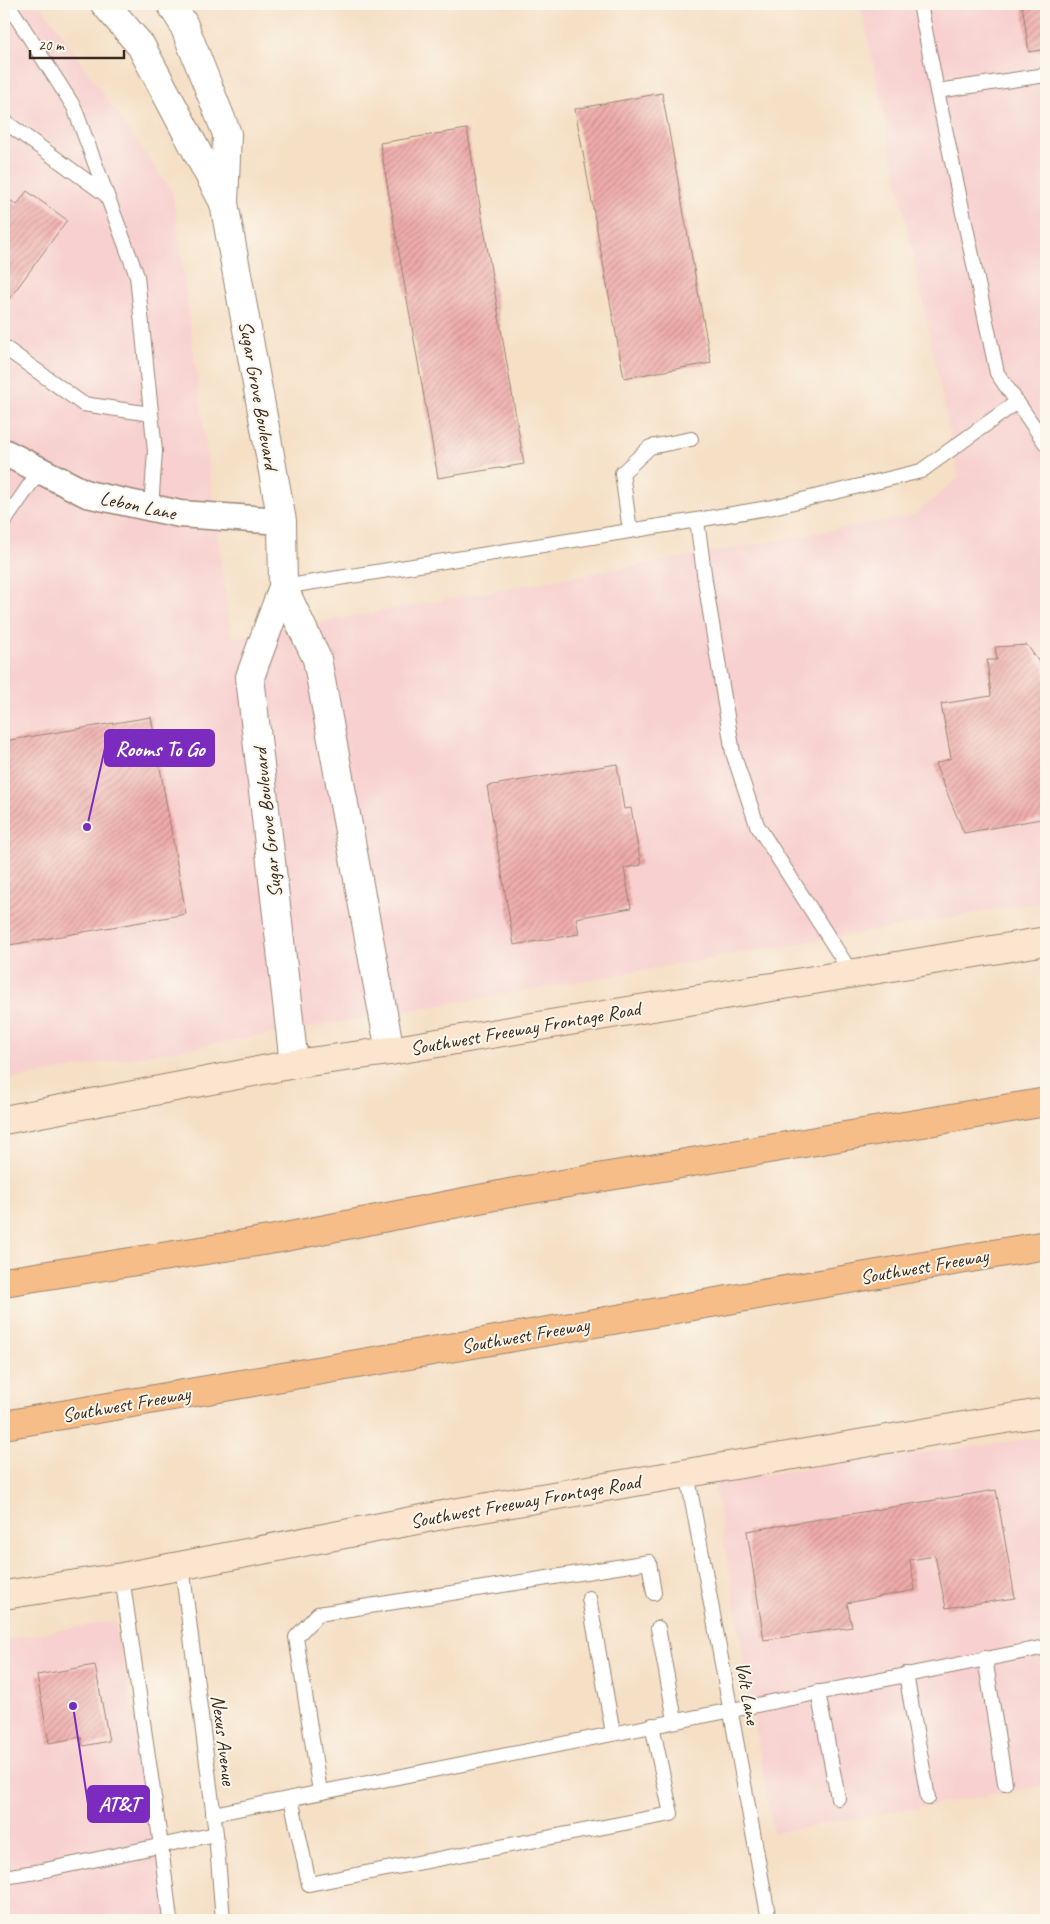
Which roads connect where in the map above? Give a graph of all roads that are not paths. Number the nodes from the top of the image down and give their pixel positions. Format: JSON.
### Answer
{"nodes":[{"id":1,"x":8,"y":4,"type":"edge"},
{"id":2,"x":105,"y":4,"type":"edge"},
{"id":3,"x":171,"y":4,"type":"edge"},
{"id":4,"x":920,"y":4,"type":"edge"},
{"id":5,"x":1046,"y":75,"type":"edge"},
{"id":6,"x":937,"y":91,"type":"junction"},
{"id":7,"x":4,"y":121,"type":"edge"},
{"id":8,"x":105,"y":194,"type":"junction"},
{"id":9,"x":224,"y":204,"type":"junction"},
{"id":10,"x":4,"y":347,"type":"edge"},
{"id":11,"x":1017,"y":402,"type":"junction"},
{"id":12,"x":151,"y":414,"type":"junction"},
{"id":13,"x":691,"y":440,"type":"dead end"},
{"id":14,"x":1046,"y":444,"type":"edge"},
{"id":15,"x":4,"y":452,"type":"edge"},
{"id":16,"x":40,"y":470,"type":"junction"},
{"id":17,"x":151,"y":508,"type":"junction"},
{"id":18,"x":697,"y":520,"type":"junction"},
{"id":19,"x":282,"y":521,"type":"junction"},
{"id":20,"x":4,"y":522,"type":"edge"},
{"id":21,"x":630,"y":531,"type":"junction"},
{"id":22,"x":283,"y":587,"type":"junction"},
{"id":23,"x":1046,"y":941,"type":"edge"},
{"id":24,"x":852,"y":974,"type":"junction"},
{"id":25,"x":390,"y":1051,"type":"junction"},
{"id":26,"x":294,"y":1064,"type":"junction"},
{"id":27,"x":1046,"y":1102,"type":"edge"},
{"id":28,"x":4,"y":1120,"type":"edge"},
{"id":29,"x":1046,"y":1245,"type":"edge"},
{"id":30,"x":4,"y":1282,"type":"edge"},
{"id":31,"x":1046,"y":1412,"type":"edge"},
{"id":32,"x":4,"y":1426,"type":"edge"},
{"id":33,"x":687,"y":1473,"type":"junction"},
{"id":34,"x":182,"y":1566,"type":"junction"},
{"id":35,"x":122,"y":1577,"type":"junction"},
{"id":36,"x":654,"y":1593,"type":"dead end"},
{"id":37,"x":4,"y":1595,"type":"edge"},
{"id":38,"x":589,"y":1598,"type":"dead end"},
{"id":39,"x":658,"y":1628,"type":"dead end"},
{"id":40,"x":1046,"y":1647,"type":"edge"},
{"id":41,"x":985,"y":1658,"type":"junction"},
{"id":42,"x":906,"y":1674,"type":"junction"},
{"id":43,"x":818,"y":1692,"type":"junction"},
{"id":44,"x":730,"y":1709,"type":"junction"},
{"id":45,"x":676,"y":1720,"type":"junction"},
{"id":46,"x":652,"y":1725,"type":"junction"},
{"id":47,"x":613,"y":1733,"type":"junction"},
{"id":48,"x":1005,"y":1783,"type":"dead end"},
{"id":49,"x":320,"y":1792,"type":"junction"},
{"id":50,"x":291,"y":1798,"type":"junction"},
{"id":51,"x":838,"y":1798,"type":"dead end"},
{"id":52,"x":928,"y":1798,"type":"dead end"},
{"id":53,"x":213,"y":1814,"type":"junction"},
{"id":54,"x":216,"y":1834,"type":"junction"},
{"id":55,"x":161,"y":1846,"type":"junction"},
{"id":56,"x":4,"y":1877,"type":"edge"},
{"id":57,"x":170,"y":1920,"type":"edge"},
{"id":58,"x":223,"y":1920,"type":"edge"},
{"id":59,"x":769,"y":1920,"type":"edge"}],
"edges":[{"from":1,"to":8,"type":"lane"},
{"from":2,"to":9,"type":"street","name":"Sugar Grove Boulevard"},
{"from":3,"to":9,"type":"street","name":"Sugar Grove Boulevard"},
{"from":4,"to":6,"type":"lane"},
{"from":5,"to":6,"type":"lane"},
{"from":6,"to":11,"type":"lane"},
{"from":7,"to":8,"type":"lane"},
{"from":8,"to":12,"type":"lane"},
{"from":9,"to":19,"type":"street","name":"Sugar Grove Boulevard"},
{"from":10,"to":12,"type":"lane"},
{"from":11,"to":14,"type":"lane"},
{"from":11,"to":18,"type":"lane"},
{"from":12,"to":17,"type":"lane"},
{"from":13,"to":21,"type":"lane"},
{"from":15,"to":16,"type":"street","name":"Lebon Lane"},
{"from":16,"to":17,"type":"street","name":"Lebon Lane"},
{"from":16,"to":20,"type":"lane"},
{"from":17,"to":19,"type":"street","name":"Lebon Lane"},
{"from":18,"to":21,"type":"lane"},
{"from":18,"to":24,"type":"lane"},
{"from":19,"to":22,"type":"street","name":"Sugar Grove Boulevard"},
{"from":21,"to":22,"type":"lane"},
{"from":22,"to":25,"type":"street","name":"Sugar Grove Boulevard"},
{"from":22,"to":26,"type":"street","name":"Sugar Grove Boulevard"},
{"from":23,"to":24,"type":"main road","name":"Southwest Freeway Frontage Road"},
{"from":24,"to":25,"type":"main road","name":"Southwest Freeway Frontage Road"},
{"from":25,"to":26,"type":"main road","name":"Southwest Freeway Frontage Road"},
{"from":26,"to":28,"type":"main road","name":"Southwest Freeway Frontage Road"},
{"from":27,"to":30,"type":"highway"},
{"from":29,"to":32,"type":"highway","name":"Southwest Freeway"},
{"from":31,"to":33,"type":"main road","name":"Southwest Freeway Frontage Road"},
{"from":33,"to":34,"type":"main road","name":"Southwest Freeway Frontage Road"},
{"from":33,"to":44,"type":"lane","name":"Volt Lane"},
{"from":34,"to":35,"type":"main road","name":"Southwest Freeway Frontage Road"},
{"from":34,"to":53,"type":"lane","name":"Nexus Avenue"},
{"from":35,"to":37,"type":"main road","name":"Southwest Freeway Frontage Road"},
{"from":35,"to":55,"type":"lane"},
{"from":36,"to":49,"type":"lane"},
{"from":38,"to":47,"type":"lane"},
{"from":39,"to":45,"type":"lane"},
{"from":40,"to":41,"type":"lane"},
{"from":41,"to":42,"type":"lane"},
{"from":41,"to":48,"type":"lane"},
{"from":42,"to":43,"type":"lane"},
{"from":42,"to":52,"type":"lane"},
{"from":43,"to":44,"type":"lane"},
{"from":43,"to":51,"type":"lane"},
{"from":44,"to":45,"type":"lane"},
{"from":44,"to":59,"type":"lane","name":"Volt Lane"},
{"from":45,"to":46,"type":"lane"},
{"from":46,"to":47,"type":"lane"},
{"from":46,"to":50,"type":"lane"},
{"from":47,"to":49,"type":"lane"},
{"from":49,"to":50,"type":"lane"},
{"from":50,"to":53,"type":"lane"},
{"from":53,"to":54,"type":"lane","name":"Nexus Avenue"},
{"from":54,"to":55,"type":"lane"},
{"from":54,"to":58,"type":"lane","name":"Nexus Avenue"},
{"from":55,"to":56,"type":"lane"},
{"from":55,"to":57,"type":"lane"}]}
